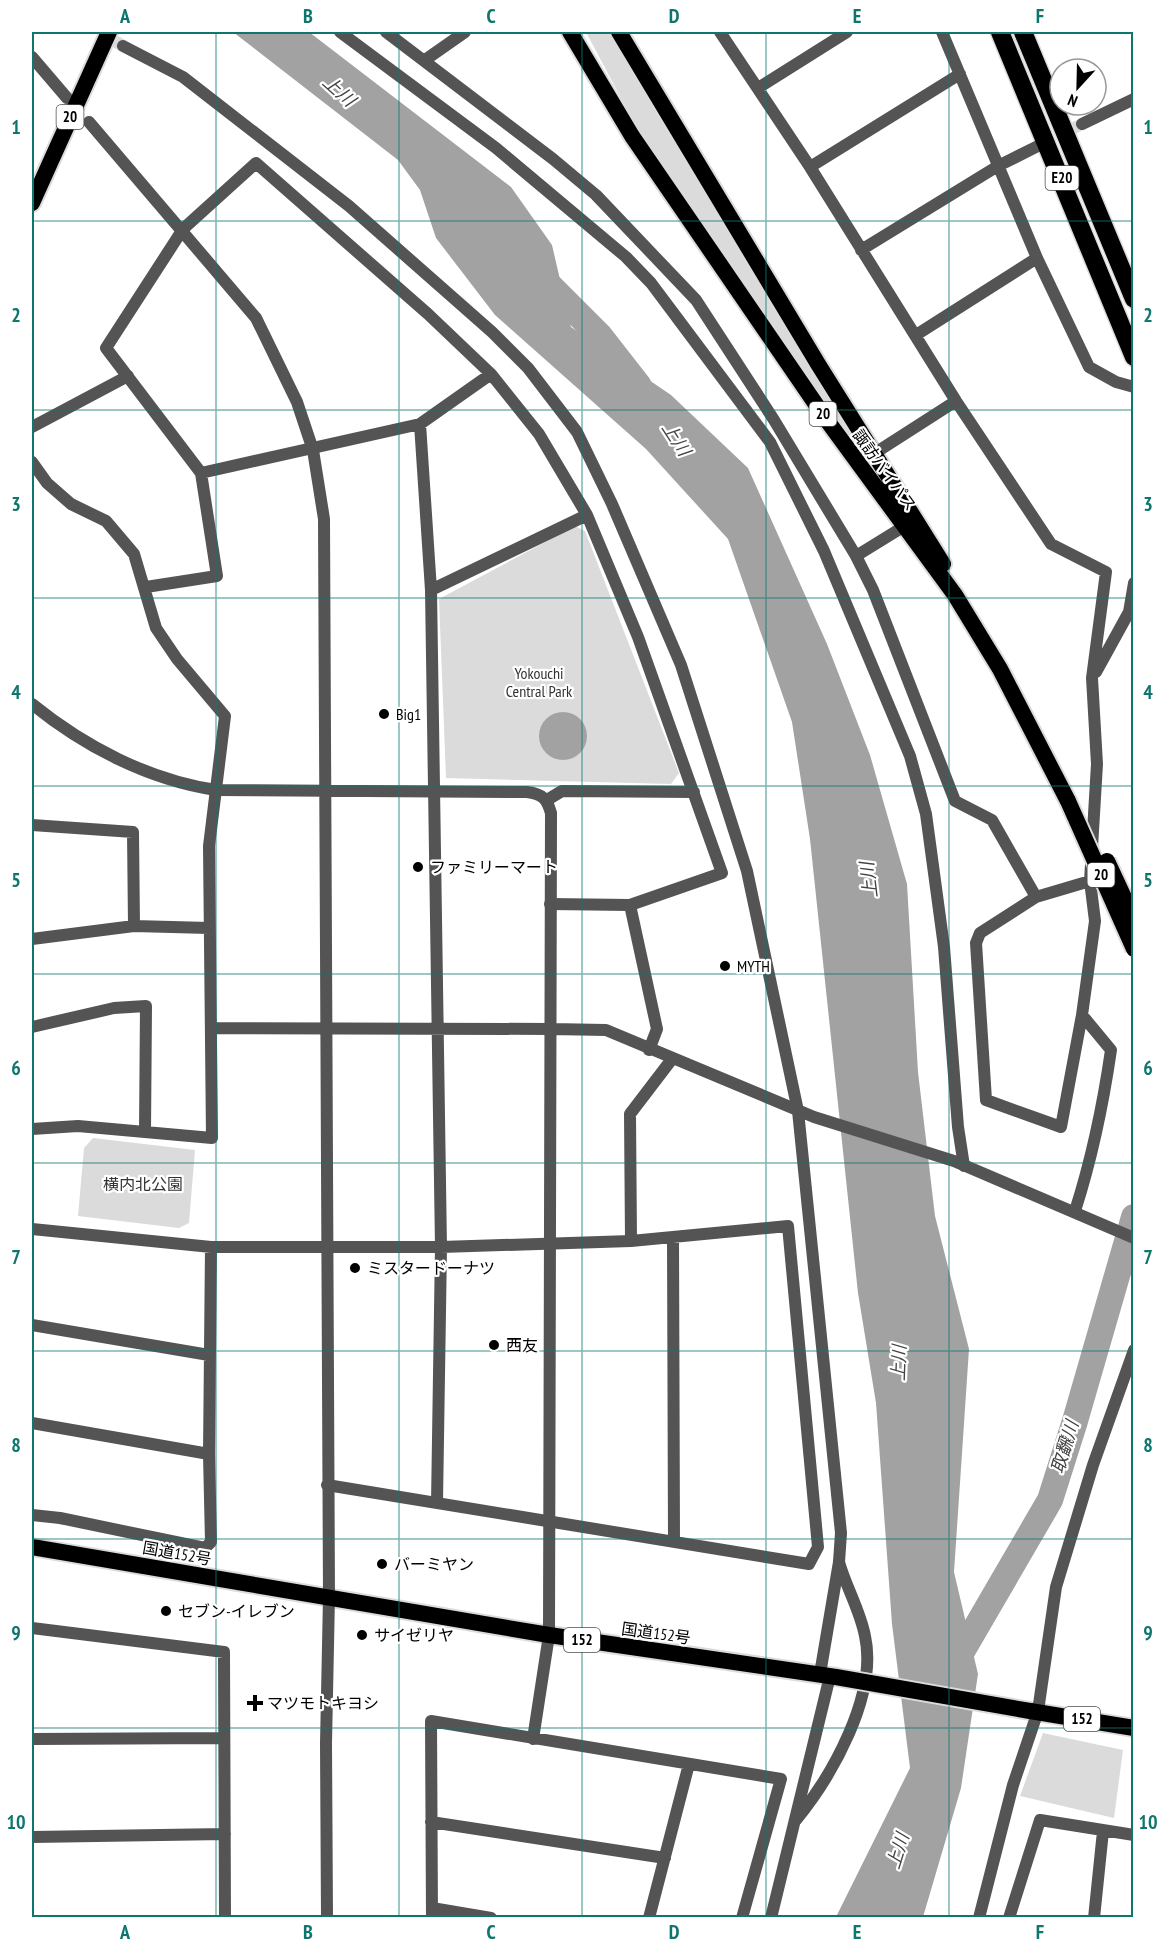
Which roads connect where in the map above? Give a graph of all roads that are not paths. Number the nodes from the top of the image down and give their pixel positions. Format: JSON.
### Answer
{"nodes":[{"id":1,"x":109,"y":32,"type":"edge"},
{"id":2,"x":340,"y":32,"type":"edge"},
{"id":3,"x":386,"y":32,"type":"edge"},
{"id":4,"x":465,"y":32,"type":"edge"},
{"id":5,"x":570,"y":32,"type":"edge"},
{"id":6,"x":619,"y":32,"type":"edge"},
{"id":7,"x":720,"y":32,"type":"edge"},
{"id":8,"x":847,"y":32,"type":"edge"},
{"id":9,"x":942,"y":32,"type":"edge"},
{"id":10,"x":1000,"y":32,"type":"edge"},
{"id":11,"x":1023,"y":32,"type":"edge"},
{"id":12,"x":123,"y":45,"type":"tunnel mouth"},
{"id":13,"x":32,"y":57,"type":"edge"},
{"id":14,"x":425,"y":60,"type":"junction"},
{"id":15,"x":960,"y":74,"type":"junction"},
{"id":16,"x":758,"y":88,"type":"junction"},
{"id":17,"x":67,"y":98,"type":"dead end"},
{"id":18,"x":1134,"y":99,"type":"edge"},
{"id":19,"x":89,"y":122,"type":"dead end"},
{"id":20,"x":1082,"y":124,"type":"tunnel mouth"},
{"id":21,"x":1038,"y":146,"type":"tunnel mouth"},
{"id":22,"x":998,"y":166,"type":"junction"},
{"id":23,"x":810,"y":167,"type":"junction"},
{"id":24,"x":32,"y":204,"type":"edge"},
{"id":25,"x":183,"y":229,"type":"junction"},
{"id":26,"x":861,"y":250,"type":"junction"},
{"id":27,"x":1037,"y":258,"type":"junction"},
{"id":28,"x":1134,"y":299,"type":"edge"},
{"id":29,"x":916,"y":335,"type":"junction"},
{"id":30,"x":1134,"y":357,"type":"edge"},
{"id":31,"x":491,"y":374,"type":"junction"},
{"id":32,"x":128,"y":376,"type":"junction"},
{"id":33,"x":1134,"y":387,"type":"edge"},
{"id":34,"x":956,"y":401,"type":"junction"},
{"id":35,"x":420,"y":424,"type":"junction"},
{"id":36,"x":32,"y":427,"type":"edge"},
{"id":37,"x":314,"y":450,"type":"junction"},
{"id":38,"x":875,"y":453,"type":"junction"},
{"id":39,"x":32,"y":462,"type":"edge"},
{"id":40,"x":201,"y":473,"type":"junction"},
{"id":41,"x":586,"y":515,"type":"junction"},
{"id":42,"x":903,"y":527,"type":"junction"},
{"id":43,"x":856,"y":556,"type":"junction"},
{"id":44,"x":1134,"y":583,"type":"edge"},
{"id":45,"x":146,"y":587,"type":"junction"},
{"id":46,"x":431,"y":590,"type":"junction"},
{"id":47,"x":1092,"y":678,"type":"junction"},
{"id":48,"x":32,"y":704,"type":"edge"},
{"id":49,"x":216,"y":790,"type":"junction"},
{"id":50,"x":325,"y":792,"type":"junction"},
{"id":51,"x":434,"y":792,"type":"junction"},
{"id":52,"x":694,"y":792,"type":"junction"},
{"id":53,"x":1072,"y":798,"type":"junction"},
{"id":54,"x":547,"y":800,"type":"junction"},
{"id":55,"x":32,"y":825,"type":"edge"},
{"id":56,"x":1090,"y":881,"type":"junction"},
{"id":57,"x":1035,"y":897,"type":"junction"},
{"id":58,"x":550,"y":904,"type":"junction"},
{"id":59,"x":630,"y":905,"type":"junction"},
{"id":60,"x":1134,"y":919,"type":"edge"},
{"id":61,"x":134,"y":926,"type":"junction"},
{"id":62,"x":209,"y":928,"type":"junction"},
{"id":63,"x":32,"y":939,"type":"edge"},
{"id":64,"x":1134,"y":949,"type":"edge"},
{"id":65,"x":1082,"y":1015,"type":"junction"},
{"id":66,"x":32,"y":1027,"type":"edge"},
{"id":67,"x":211,"y":1028,"type":"junction"},
{"id":68,"x":324,"y":1028,"type":"junction"},
{"id":69,"x":438,"y":1029,"type":"junction"},
{"id":70,"x":550,"y":1029,"type":"junction"},
{"id":71,"x":649,"y":1050,"type":"junction"},
{"id":72,"x":672,"y":1059,"type":"junction"},
{"id":73,"x":798,"y":1111,"type":"junction"},
{"id":74,"x":32,"y":1129,"type":"edge"},
{"id":75,"x":146,"y":1132,"type":"junction"},
{"id":76,"x":959,"y":1164,"type":"junction"},
{"id":77,"x":1078,"y":1213,"type":"junction"},
{"id":78,"x":32,"y":1229,"type":"edge"},
{"id":79,"x":673,"y":1238,"type":"junction"},
{"id":80,"x":1134,"y":1238,"type":"edge"},
{"id":81,"x":631,"y":1241,"type":"junction"},
{"id":82,"x":551,"y":1244,"type":"junction"},
{"id":83,"x":441,"y":1246,"type":"junction"},
{"id":84,"x":211,"y":1247,"type":"junction"},
{"id":85,"x":326,"y":1247,"type":"junction"},
{"id":86,"x":32,"y":1325,"type":"edge"},
{"id":87,"x":1134,"y":1350,"type":"edge"},
{"id":88,"x":209,"y":1355,"type":"junction"},
{"id":89,"x":32,"y":1423,"type":"edge"},
{"id":90,"x":209,"y":1454,"type":"junction"},
{"id":91,"x":327,"y":1485,"type":"junction"},
{"id":92,"x":437,"y":1503,"type":"junction"},
{"id":93,"x":32,"y":1515,"type":"edge"},
{"id":94,"x":550,"y":1522,"type":"junction"},
{"id":95,"x":674,"y":1541,"type":"junction"},
{"id":96,"x":32,"y":1547,"type":"edge"},
{"id":97,"x":839,"y":1562,"type":"junction"},
{"id":98,"x":329,"y":1597,"type":"junction"},
{"id":99,"x":32,"y":1628,"type":"edge"},
{"id":100,"x":549,"y":1635,"type":"junction"},
{"id":101,"x":829,"y":1676,"type":"junction"},
{"id":102,"x":1034,"y":1711,"type":"junction"},
{"id":103,"x":1134,"y":1728,"type":"edge"},
{"id":104,"x":222,"y":1738,"type":"junction"},
{"id":105,"x":32,"y":1739,"type":"edge"},
{"id":106,"x":533,"y":1739,"type":"junction"},
{"id":107,"x":689,"y":1764,"type":"junction"},
{"id":108,"x":796,"y":1820,"type":"junction"},
{"id":109,"x":431,"y":1822,"type":"junction"},
{"id":110,"x":1103,"y":1831,"type":"junction"},
{"id":111,"x":225,"y":1834,"type":"junction"},
{"id":112,"x":1134,"y":1835,"type":"edge"},
{"id":113,"x":32,"y":1837,"type":"edge"},
{"id":114,"x":665,"y":1858,"type":"junction"},
{"id":115,"x":432,"y":1913,"type":"edge"},
{"id":116,"x":225,"y":1917,"type":"edge"},
{"id":117,"x":327,"y":1917,"type":"edge"},
{"id":118,"x":491,"y":1917,"type":"edge"},
{"id":119,"x":649,"y":1917,"type":"edge"},
{"id":120,"x":742,"y":1917,"type":"edge"},
{"id":121,"x":771,"y":1917,"type":"edge"},
{"id":122,"x":979,"y":1917,"type":"edge"},
{"id":123,"x":1009,"y":1917,"type":"edge"},
{"id":124,"x":1094,"y":1917,"type":"edge"}],
"edges":[{"from":1,"to":24,"type":"highway","number":"20"},
{"from":2,"to":76,"type":"street"},
{"from":3,"to":14,"type":"street"},
{"from":4,"to":14,"type":"street"},
{"from":5,"to":42,"type":"highway","name":"諏訪バイパス","number":"20"},
{"from":6,"to":38,"type":"highway","name":"諏訪バイパス","number":"20"},
{"from":7,"to":16,"type":"street"},
{"from":8,"to":16,"type":"street"},
{"from":9,"to":15,"type":"street"},
{"from":10,"to":30,"type":"highway","number":"E20"},
{"from":11,"to":28,"type":"highway","number":"E20"},
{"from":12,"to":73,"type":"street"},
{"from":13,"to":17,"type":"street"},
{"from":14,"to":43,"type":"street"},
{"from":15,"to":22,"type":"street"},
{"from":15,"to":23,"type":"street"},
{"from":16,"to":23,"type":"street"},
{"from":18,"to":20,"type":"street"},
{"from":19,"to":25,"type":"street"},
{"from":21,"to":22,"type":"street"},
{"from":22,"to":26,"type":"street"},
{"from":22,"to":27,"type":"street"},
{"from":23,"to":26,"type":"street"},
{"from":25,"to":31,"type":"street"},
{"from":25,"to":32,"type":"street"},
{"from":25,"to":37,"type":"street"},
{"from":26,"to":29,"type":"street"},
{"from":27,"to":29,"type":"street"},
{"from":27,"to":33,"type":"street"},
{"from":29,"to":34,"type":"street"},
{"from":31,"to":35,"type":"street"},
{"from":31,"to":41,"type":"street"},
{"from":32,"to":36,"type":"street"},
{"from":32,"to":40,"type":"street"},
{"from":34,"to":38,"type":"street"},
{"from":34,"to":47,"type":"street"},
{"from":35,"to":37,"type":"street"},
{"from":35,"to":46,"type":"street"},
{"from":37,"to":40,"type":"street"},
{"from":37,"to":50,"type":"street"},
{"from":38,"to":53,"type":"highway","name":"諏訪バイパス","number":"20"},
{"from":39,"to":45,"type":"street"},
{"from":40,"to":45,"type":"street"},
{"from":41,"to":46,"type":"street"},
{"from":41,"to":52,"type":"street"},
{"from":42,"to":43,"type":"street"},
{"from":42,"to":53,"type":"highway","name":"諏訪バイパス","number":"20"},
{"from":43,"to":57,"type":"street"},
{"from":44,"to":47,"type":"street"},
{"from":45,"to":49,"type":"street"},
{"from":46,"to":51,"type":"street"},
{"from":47,"to":56,"type":"street"},
{"from":48,"to":49,"type":"street"},
{"from":49,"to":50,"type":"street"},
{"from":49,"to":62,"type":"street"},
{"from":50,"to":51,"type":"street"},
{"from":50,"to":68,"type":"street"},
{"from":51,"to":54,"type":"street"},
{"from":51,"to":69,"type":"street"},
{"from":52,"to":54,"type":"street"},
{"from":52,"to":59,"type":"street"},
{"from":53,"to":60,"type":"highway","name":"諏訪バイパス","number":"20","bridge":true},
{"from":53,"to":64,"type":"highway","name":"諏訪バイパス","number":"20","bridge":true},
{"from":54,"to":58,"type":"street"},
{"from":55,"to":61,"type":"street"},
{"from":56,"to":57,"type":"street"},
{"from":56,"to":65,"type":"street"},
{"from":57,"to":65,"type":"street"},
{"from":58,"to":59,"type":"street"},
{"from":58,"to":70,"type":"street"},
{"from":59,"to":71,"type":"street"},
{"from":61,"to":62,"type":"street"},
{"from":61,"to":63,"type":"street"},
{"from":62,"to":67,"type":"street"},
{"from":65,"to":77,"type":"street"},
{"from":66,"to":75,"type":"street"},
{"from":67,"to":68,"type":"street"},
{"from":67,"to":75,"type":"street"},
{"from":68,"to":69,"type":"street"},
{"from":68,"to":85,"type":"street"},
{"from":69,"to":70,"type":"street"},
{"from":69,"to":83,"type":"street"},
{"from":70,"to":71,"type":"street"},
{"from":70,"to":82,"type":"street"},
{"from":71,"to":72,"type":"street"},
{"from":72,"to":73,"type":"street"},
{"from":72,"to":81,"type":"street"},
{"from":73,"to":76,"type":"street"},
{"from":73,"to":97,"type":"street"},
{"from":74,"to":75,"type":"street"},
{"from":76,"to":77,"type":"street"},
{"from":77,"to":80,"type":"street"},
{"from":78,"to":84,"type":"street"},
{"from":79,"to":81,"type":"street"},
{"from":79,"to":95,"type":"street"},
{"from":79,"to":95,"type":"street"},
{"from":81,"to":82,"type":"street"},
{"from":82,"to":83,"type":"street"},
{"from":82,"to":94,"type":"street"},
{"from":83,"to":85,"type":"street"},
{"from":83,"to":92,"type":"street"},
{"from":84,"to":85,"type":"street"},
{"from":84,"to":88,"type":"street"},
{"from":85,"to":91,"type":"street"},
{"from":86,"to":88,"type":"street"},
{"from":87,"to":102,"type":"street"},
{"from":88,"to":90,"type":"street"},
{"from":89,"to":90,"type":"street"},
{"from":90,"to":93,"type":"street"},
{"from":91,"to":92,"type":"street"},
{"from":91,"to":98,"type":"street"},
{"from":92,"to":94,"type":"street"},
{"from":94,"to":95,"type":"street"},
{"from":94,"to":100,"type":"street"},
{"from":96,"to":98,"type":"highway","name":"国道152号","number":"152"},
{"from":97,"to":101,"type":"street"},
{"from":97,"to":108,"type":"street"},
{"from":98,"to":100,"type":"highway","name":"国道152号","number":"152"},
{"from":98,"to":117,"type":"street"},
{"from":99,"to":104,"type":"street"},
{"from":100,"to":101,"type":"highway","name":"国道152号","number":"152"},
{"from":100,"to":106,"type":"street"},
{"from":101,"to":102,"type":"highway","name":"国道152号","number":"152","bridge":true},
{"from":101,"to":108,"type":"street"},
{"from":102,"to":103,"type":"highway","name":"国道152号","number":"152"},
{"from":102,"to":122,"type":"street"},
{"from":104,"to":105,"type":"street"},
{"from":104,"to":111,"type":"street"},
{"from":106,"to":107,"type":"street"},
{"from":106,"to":109,"type":"street"},
{"from":107,"to":114,"type":"street"},
{"from":107,"to":120,"type":"street"},
{"from":108,"to":121,"type":"street"},
{"from":109,"to":114,"type":"street"},
{"from":109,"to":115,"type":"street"},
{"from":110,"to":112,"type":"street"},
{"from":110,"to":123,"type":"street"},
{"from":110,"to":124,"type":"street"},
{"from":111,"to":113,"type":"street"},
{"from":111,"to":116,"type":"street"},
{"from":114,"to":119,"type":"street"},
{"from":115,"to":118,"type":"street"}]}
